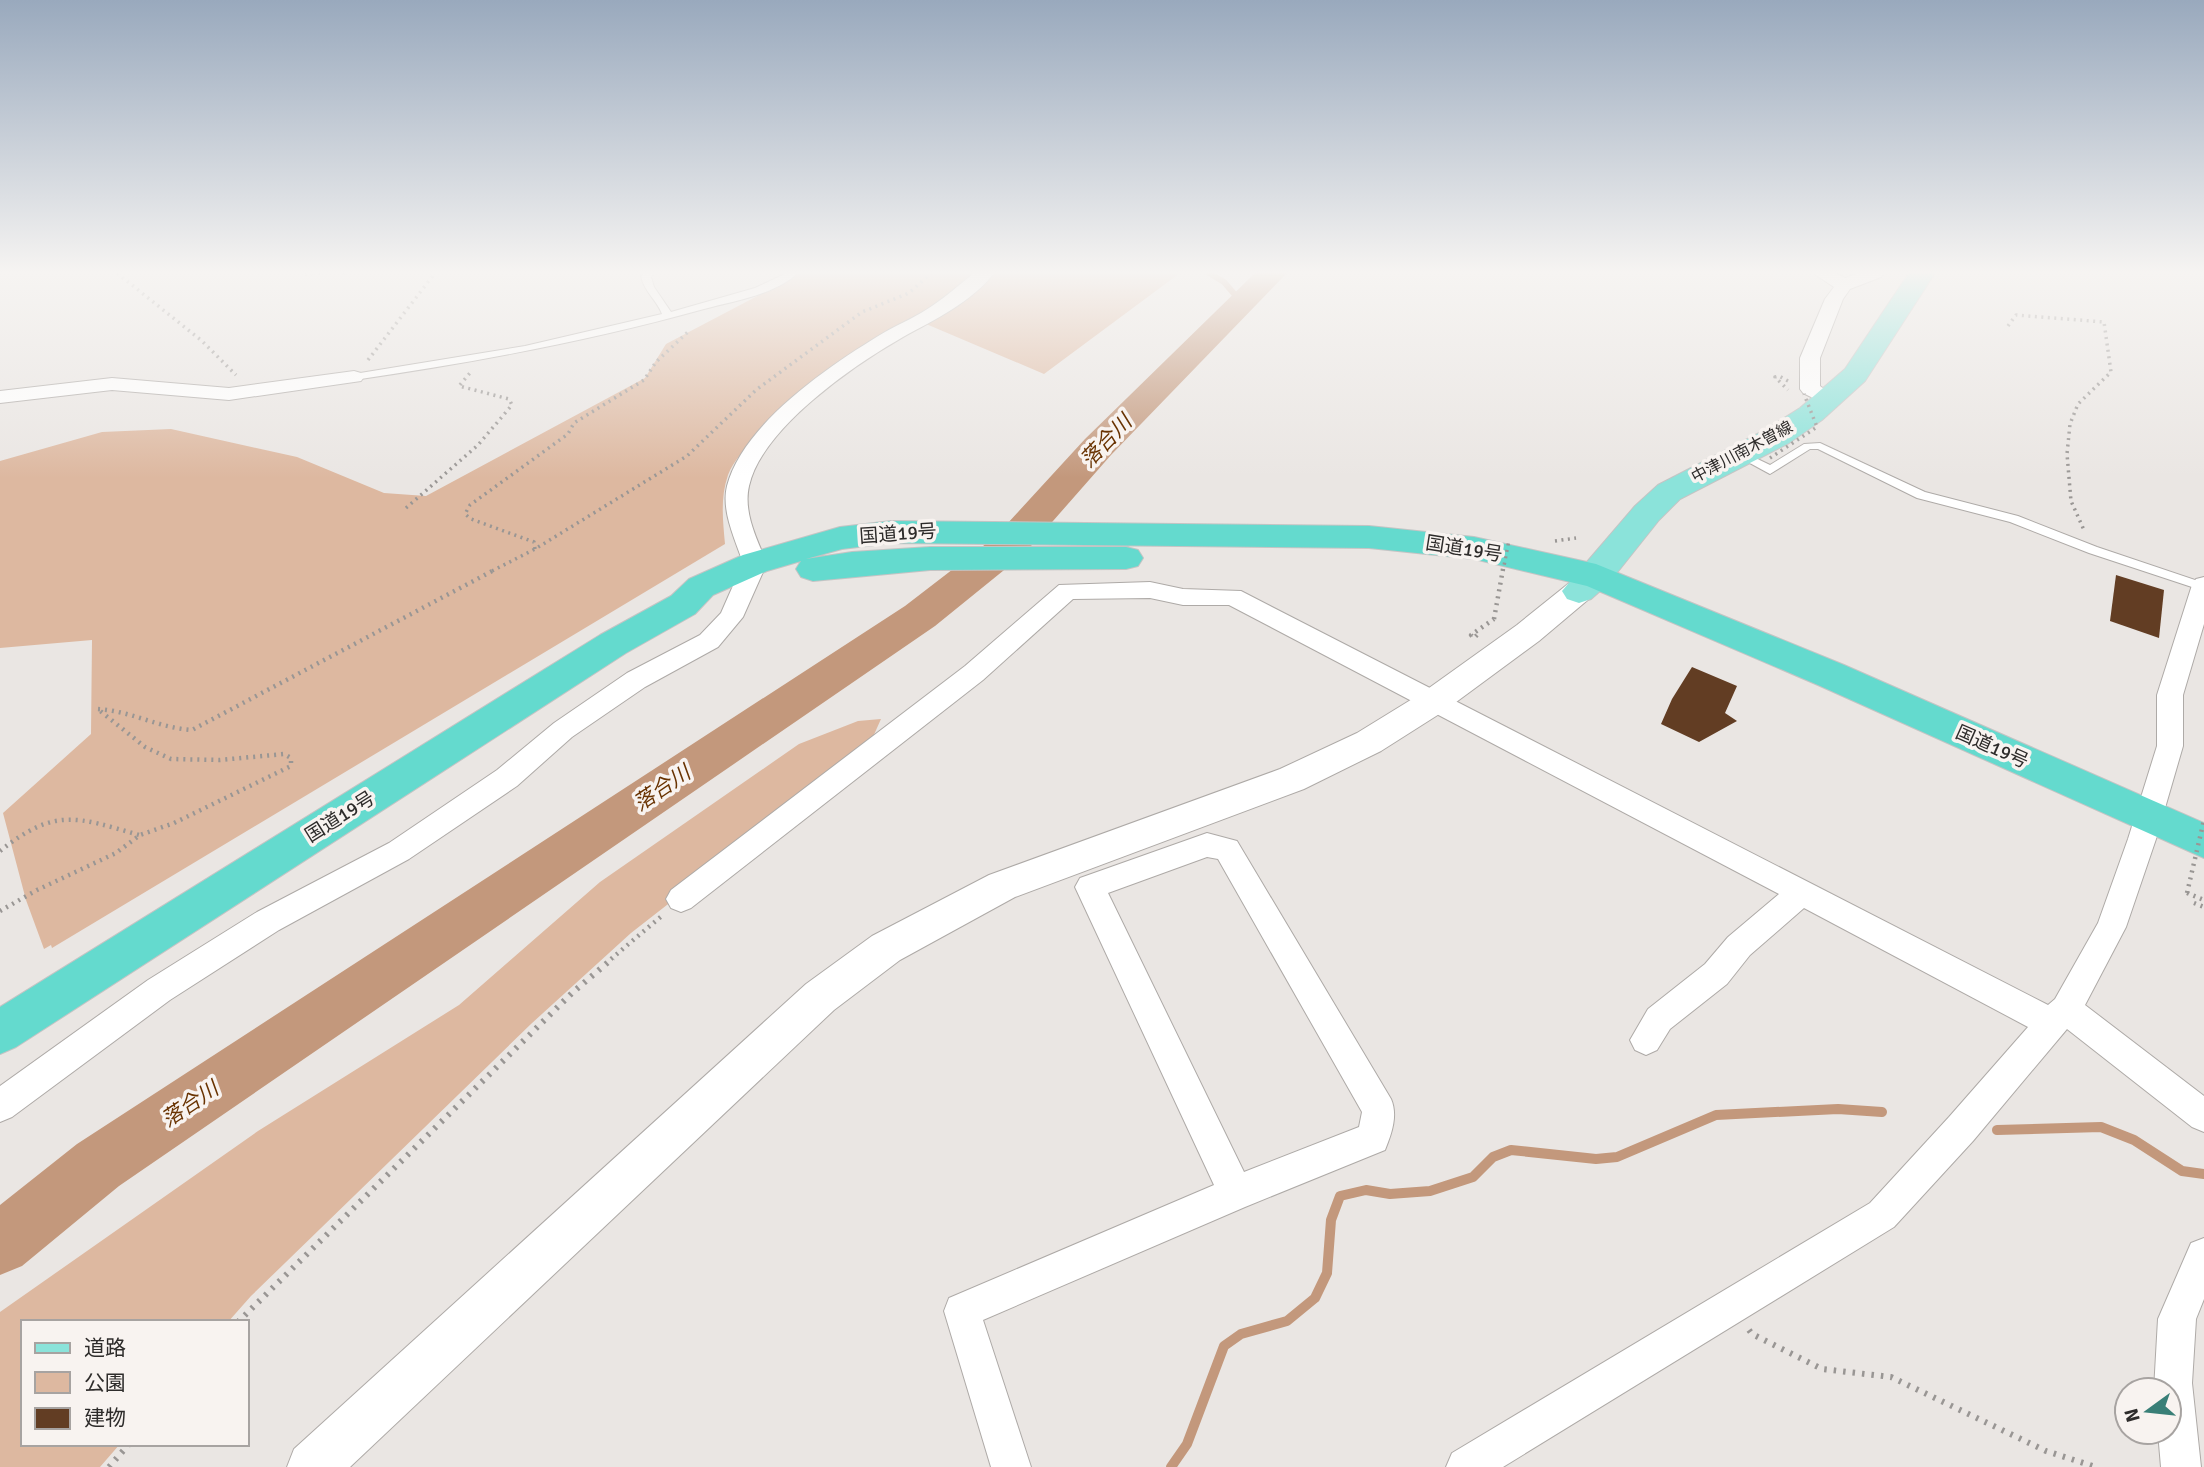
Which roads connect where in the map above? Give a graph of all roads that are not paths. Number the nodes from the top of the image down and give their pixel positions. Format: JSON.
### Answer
{"nodes":[{"id":1,"x":566,"y":341,"type":"edge"},
{"id":2,"x":883,"y":341,"type":"edge"},
{"id":3,"x":1817,"y":341,"type":"edge"},
{"id":4,"x":1879,"y":341,"type":"edge"},
{"id":5,"x":354,"y":377,"type":"joint"},
{"id":6,"x":1816,"y":396,"type":"junction"},
{"id":7,"x":0,"y":397,"type":"edge"},
{"id":8,"x":1756,"y":457,"type":"junction"},
{"id":9,"x":749,"y":577,"type":"junction"},
{"id":10,"x":1588,"y":583,"type":"junction"},
{"id":11,"x":2203,"y":590,"type":"edge"},
{"id":12,"x":1433,"y":702,"type":"junction"},
{"id":13,"x":2146,"y":828,"type":"junction"},
{"id":14,"x":2204,"y":841,"type":"edge"},
{"id":15,"x":2204,"y":867,"type":"edge"},
{"id":16,"x":1802,"y":892,"type":"junction"},
{"id":17,"x":681,"y":899,"type":"road end"},
{"id":18,"x":2059,"y":1016,"type":"junction"},
{"id":19,"x":0,"y":1032,"type":"edge"},
{"id":20,"x":1646,"y":1040,"type":"dead end"},
{"id":21,"x":0,"y":1106,"type":"edge"},
{"id":22,"x":2204,"y":1116,"type":"edge"},
{"id":23,"x":1236,"y":1193,"type":"junction"},
{"id":24,"x":2204,"y":1256,"type":"edge"},
{"id":25,"x":312,"y":1467,"type":"edge"},
{"id":26,"x":1011,"y":1467,"type":"edge"},
{"id":27,"x":1466,"y":1467,"type":"edge"},
{"id":28,"x":2181,"y":1467,"type":"edge"}],
"edges":[{"from":1,"to":5,"type":"lane"},
{"from":2,"to":9,"type":"street"},
{"from":3,"to":6,"type":"street"},
{"from":4,"to":6,"type":"main road","name":"中津川南木曽線"},
{"from":5,"to":7,"type":"street"},
{"from":6,"to":8,"type":"main road","name":"中津川南木曽線"},
{"from":8,"to":10,"type":"main road","name":"中津川南木曽線"},
{"from":8,"to":11,"type":"lane"},
{"from":9,"to":10,"type":"highway","name":"国道19号"},
{"from":9,"to":19,"type":"highway","name":"国道19号"},
{"from":9,"to":21,"type":"street"},
{"from":10,"to":12,"type":"street"},
{"from":10,"to":13,"type":"highway","name":"国道19号"},
{"from":11,"to":13,"type":"street"},
{"from":12,"to":16,"type":"street"},
{"from":12,"to":17,"type":"street"},
{"from":12,"to":25,"type":"street"},
{"from":13,"to":14,"type":"highway","name":"国道19号"},
{"from":13,"to":15,"type":"highway","name":"国道19号"},
{"from":13,"to":18,"type":"street"},
{"from":16,"to":18,"type":"street"},
{"from":16,"to":20,"type":"street"},
{"from":18,"to":22,"type":"street"},
{"from":18,"to":27,"type":"street"},
{"from":23,"to":23,"type":"street"},
{"from":23,"to":26,"type":"street"},
{"from":24,"to":28,"type":"street"}]}
